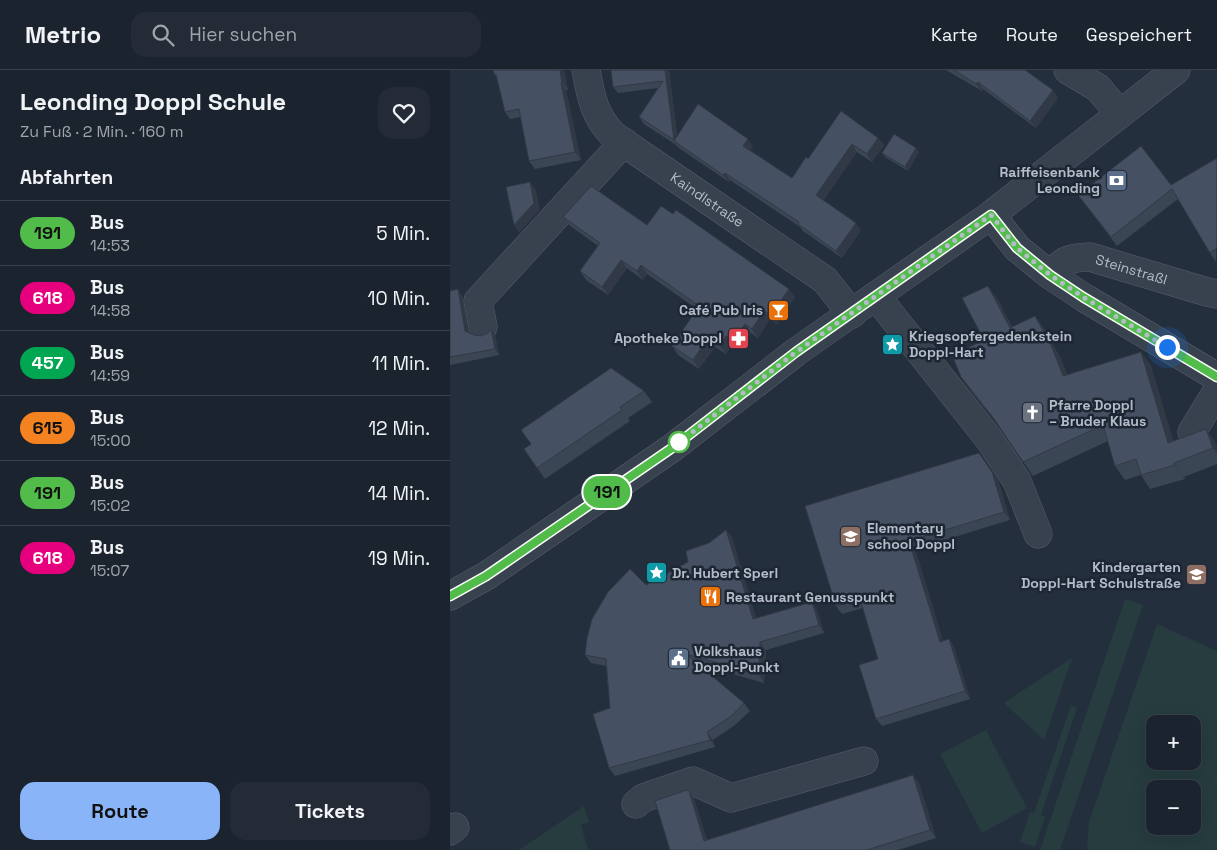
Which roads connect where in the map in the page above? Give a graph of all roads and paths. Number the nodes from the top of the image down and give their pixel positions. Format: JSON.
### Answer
{"nodes":[{"id":1,"x":586,"y":70,"type":"edge"},
{"id":2,"x":1068,"y":70,"type":"edge"},
{"id":3,"x":1176,"y":70,"type":"edge"},
{"id":4,"x":1120,"y":114,"type":"junction"},
{"id":5,"x":624,"y":142,"type":"junction"},
{"id":6,"x":991,"y":215,"type":"junction"},
{"id":7,"x":1050,"y":275,"type":"junction"},
{"id":8,"x":1217,"y":294,"type":"edge"},
{"id":9,"x":876,"y":296,"type":"junction"},
{"id":10,"x":852,"y":314,"type":"junction"},
{"id":11,"x":483,"y":327,"type":"dead end"},
{"id":12,"x":1217,"y":377,"type":"edge"},
{"id":13,"x":1217,"y":392,"type":"edge"},
{"id":14,"x":1192,"y":432,"type":"edge"},
{"id":15,"x":1038,"y":534,"type":"dead end"},
{"id":16,"x":450,"y":596,"type":"edge"},
{"id":17,"x":864,"y":761,"type":"dead end"},
{"id":18,"x":636,"y":804,"type":"dead end"}],
"edges":[{"from":1,"to":5,"type":"street","name":"Kaindlstraße"},
{"from":2,"to":4,"type":"street"},
{"from":3,"to":4,"type":"street"},
{"from":4,"to":6,"type":"street"},
{"from":5,"to":10,"type":"street","name":"Kaindlstraße"},
{"from":5,"to":11,"type":"street"},
{"from":6,"to":7,"type":"street"},
{"from":6,"to":9,"type":"street"},
{"from":7,"to":8,"type":"street","name":"Steinstraßl"},
{"from":7,"to":12,"type":"street"},
{"from":9,"to":10,"type":"street"},
{"from":9,"to":15,"type":"street"},
{"from":10,"to":16,"type":"street"},
{"from":13,"to":14,"type":"street"},
{"from":17,"to":18,"type":"street"}]}
